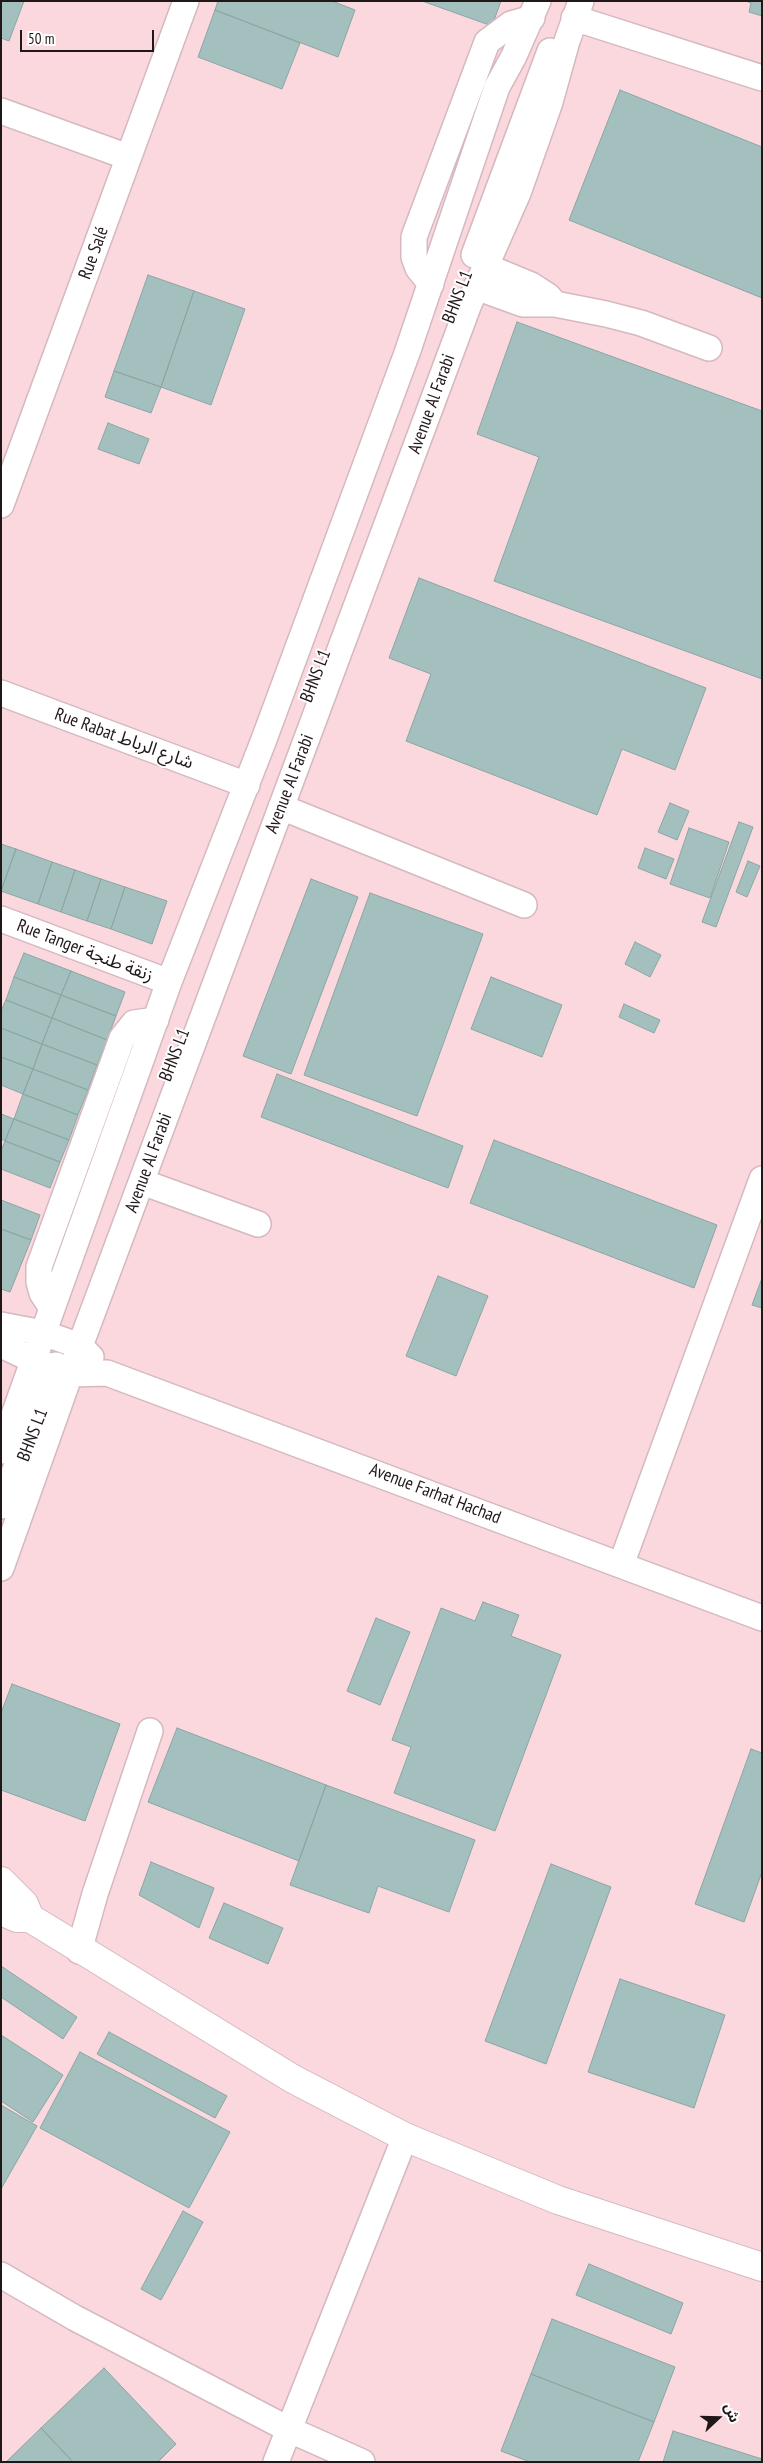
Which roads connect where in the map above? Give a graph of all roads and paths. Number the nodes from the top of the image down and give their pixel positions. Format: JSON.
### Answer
{"nodes":[{"id":1,"x":172,"y":1,"type":"edge"},
{"id":2,"x":186,"y":1,"type":"edge"},
{"id":3,"x":572,"y":6,"type":"edge"},
{"id":4,"x":535,"y":10,"type":"edge"},
{"id":5,"x":762,"y":78,"type":"edge"},
{"id":6,"x":1,"y":111,"type":"edge"},
{"id":7,"x":1,"y":128,"type":"edge"},
{"id":8,"x":446,"y":153,"type":"junction"},
{"id":9,"x":119,"y":163,"type":"junction"},
{"id":10,"x":471,"y":163,"type":"junction"},
{"id":11,"x":480,"y":276,"type":"junction"},
{"id":12,"x":431,"y":284,"type":"junction"},
{"id":13,"x":709,"y":348,"type":"dead end"},
{"id":14,"x":1,"y":462,"type":"edge"},
{"id":15,"x":1,"y":505,"type":"edge"},
{"id":16,"x":1,"y":693,"type":"edge"},
{"id":17,"x":247,"y":785,"type":"junction"},
{"id":18,"x":281,"y":807,"type":"junction"},
{"id":19,"x":524,"y":905,"type":"dead end"},
{"id":20,"x":2,"y":921,"type":"edge"},
{"id":21,"x":169,"y":982,"type":"junction"},
{"id":22,"x":762,"y":1179,"type":"edge"},
{"id":23,"x":142,"y":1182,"type":"junction"},
{"id":24,"x":258,"y":1224,"type":"dead end"},
{"id":25,"x":1,"y":1325,"type":"edge"},
{"id":26,"x":43,"y":1333,"type":"junction"},
{"id":27,"x":72,"y":1343,"type":"junction"},
{"id":28,"x":1,"y":1345,"type":"edge"},
{"id":29,"x":54,"y":1368,"type":"junction"},
{"id":30,"x":106,"y":1373,"type":"junction"},
{"id":31,"x":1,"y":1452,"type":"edge"},
{"id":32,"x":1,"y":1506,"type":"edge"},
{"id":33,"x":1,"y":1519,"type":"edge"},
{"id":34,"x":622,"y":1565,"type":"junction"},
{"id":35,"x":1,"y":1568,"type":"edge"},
{"id":36,"x":762,"y":1618,"type":"edge"},
{"id":37,"x":150,"y":1731,"type":"dead end"},
{"id":38,"x":1,"y":1881,"type":"edge"},
{"id":39,"x":1,"y":1911,"type":"edge"},
{"id":40,"x":30,"y":1918,"type":"junction"},
{"id":41,"x":80,"y":1951,"type":"junction"},
{"id":42,"x":405,"y":2137,"type":"junction"},
{"id":43,"x":762,"y":2267,"type":"edge"},
{"id":44,"x":1,"y":2275,"type":"edge"},
{"id":45,"x":290,"y":2430,"type":"junction"},
{"id":46,"x":276,"y":2462,"type":"edge"},
{"id":47,"x":362,"y":2462,"type":"edge"}],
"edges":[{"from":1,"to":9,"type":"street","name":"Rue Salé"},
{"from":2,"to":9,"type":"street","name":"Rue Salé"},
{"from":3,"to":5,"type":"street"},
{"from":3,"to":11,"type":"street","name":"Avenue Al Farabi"},
{"from":3,"to":27,"type":"street","name":"BHNS L1"},
{"from":4,"to":8,"type":"street"},
{"from":4,"to":10,"type":"street","name":"Avenue Al Farabi"},
{"from":6,"to":9,"type":"street"},
{"from":7,"to":9,"type":"street"},
{"from":8,"to":10,"type":"street"},
{"from":8,"to":12,"type":"street"},
{"from":9,"to":14,"type":"street","name":"Rue Salé"},
{"from":9,"to":15,"type":"street","name":"Rue Salé"},
{"from":10,"to":12,"type":"street","name":"Avenue Al Farabi"},
{"from":11,"to":13,"type":"street"},
{"from":11,"to":18,"type":"street","name":"Avenue Al Farabi"},
{"from":12,"to":17,"type":"street","name":"Avenue Al Farabi"},
{"from":16,"to":17,"type":"street","name":"Rue Rabat شارع الرباط"},
{"from":17,"to":21,"type":"street","name":"Avenue Al Farabi"},
{"from":18,"to":19,"type":"street"},
{"from":18,"to":23,"type":"street","name":"Avenue Al Farabi"},
{"from":20,"to":21,"type":"street","name":"Rue Tanger زنقة طنجة"},
{"from":21,"to":26,"type":"street","name":"Avenue Al Farabi"},
{"from":22,"to":34,"type":"street"},
{"from":23,"to":24,"type":"street"},
{"from":23,"to":27,"type":"street","name":"Avenue Al Farabi"},
{"from":25,"to":26,"type":"street","name":"Avenue Farhat Hachad"},
{"from":26,"to":27,"type":"street","name":"Avenue Farhat Hachad"},
{"from":26,"to":29,"type":"street","name":"Avenue Al Farabi"},
{"from":27,"to":29,"type":"street","name":"Avenue Al Farabi"},
{"from":27,"to":30,"type":"street","name":"Avenue Farhat Hachad"},
{"from":28,"to":29,"type":"street","name":"Avenue Farhat Hachad"},
{"from":29,"to":30,"type":"street","name":"Avenue Farhat Hachad"},
{"from":29,"to":31,"type":"street","name":"Avenue Al Farabi"},
{"from":29,"to":32,"type":"street","name":"BHNS L1"},
{"from":29,"to":33,"type":"street","name":"BHNS L1"},
{"from":29,"to":35,"type":"street","name":"Avenue Al Farabi"},
{"from":30,"to":34,"type":"street","name":"Avenue Farhat Hachad"},
{"from":34,"to":36,"type":"street","name":"Avenue Farhat Hachad"},
{"from":37,"to":41,"type":"street"},
{"from":38,"to":40,"type":"main road"},
{"from":39,"to":40,"type":"main road"},
{"from":40,"to":41,"type":"main road"},
{"from":41,"to":42,"type":"main road"},
{"from":42,"to":43,"type":"main road"},
{"from":42,"to":45,"type":"street"},
{"from":44,"to":45,"type":"street"},
{"from":45,"to":46,"type":"street"},
{"from":45,"to":47,"type":"street"}]}
